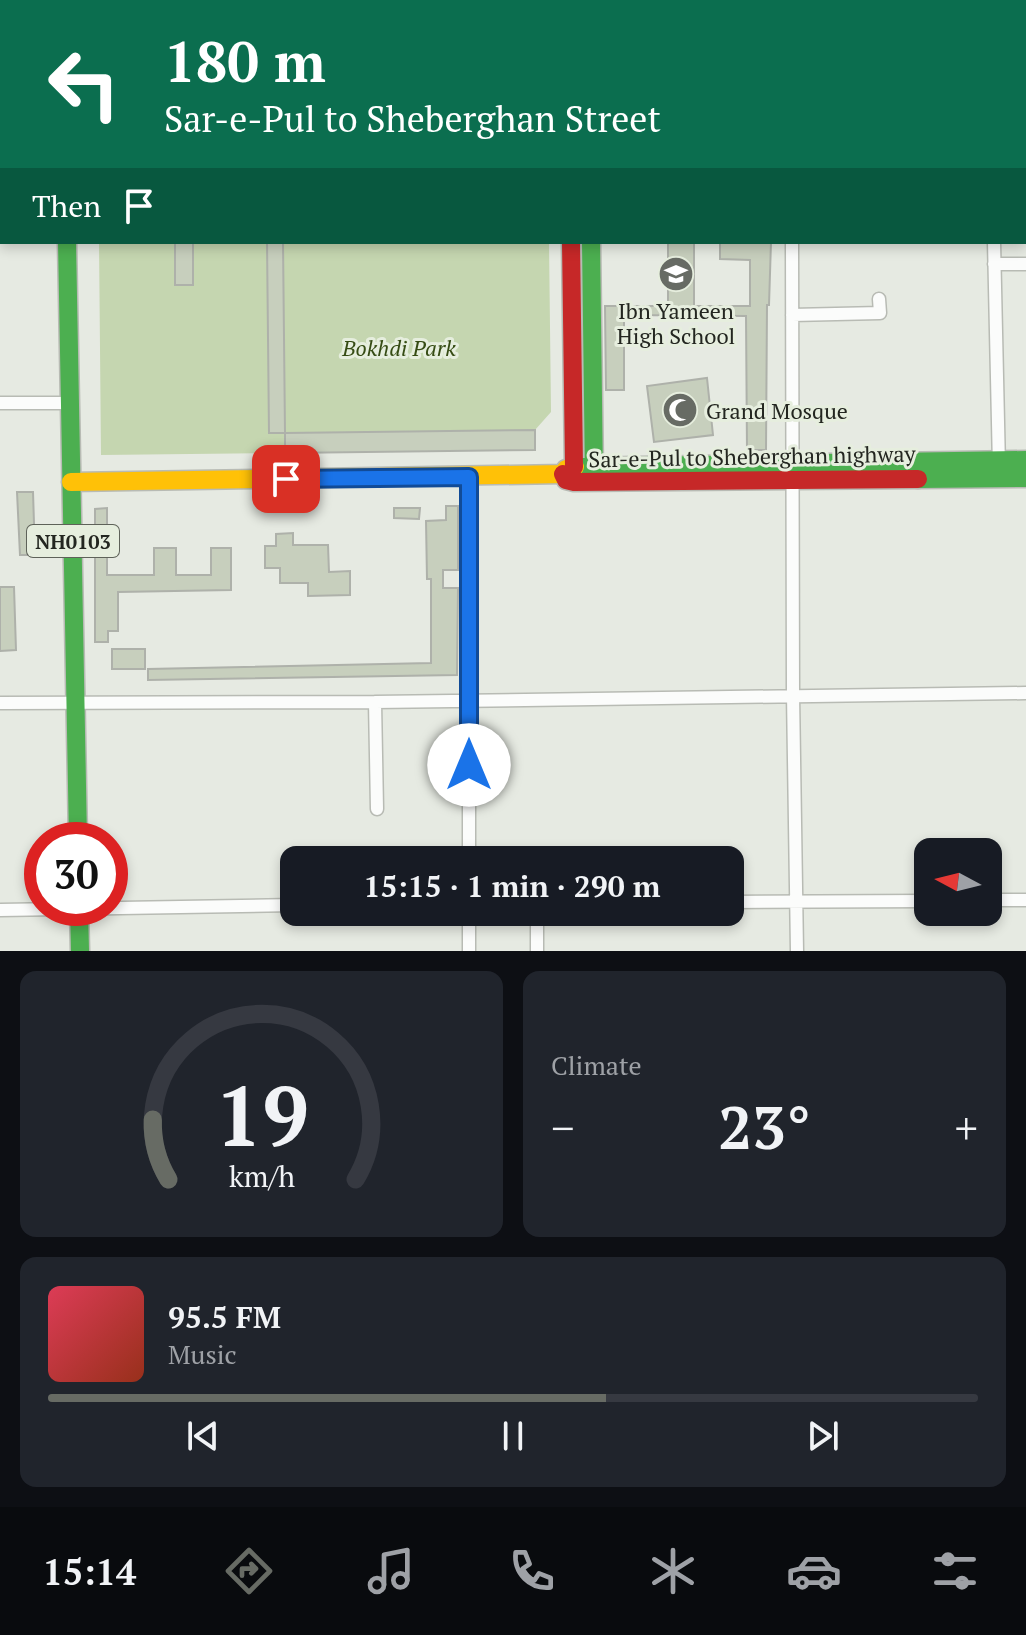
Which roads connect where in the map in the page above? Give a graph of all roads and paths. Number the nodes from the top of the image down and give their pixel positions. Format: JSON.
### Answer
{"nodes":[{"id":1,"x":67,"y":244,"type":"edge"},
{"id":2,"x":571,"y":244,"type":"edge"},
{"id":3,"x":591,"y":244,"type":"edge"},
{"id":4,"x":792,"y":244,"type":"edge"},
{"id":5,"x":994,"y":244,"type":"edge"},
{"id":6,"x":994,"y":264,"type":"junction"},
{"id":7,"x":1026,"y":264,"type":"edge"},
{"id":8,"x":879,"y":299,"type":"dead end"},
{"id":9,"x":792,"y":315,"type":"junction"},
{"id":10,"x":0,"y":403,"type":"edge"},
{"id":11,"x":70,"y":403,"type":"junction"},
{"id":12,"x":1026,"y":460,"type":"edge"},
{"id":13,"x":999,"y":469,"type":"junction"},
{"id":14,"x":569,"y":471,"type":"junction"},
{"id":15,"x":793,"y":472,"type":"junction"},
{"id":16,"x":594,"y":474,"type":"junction"},
{"id":17,"x":469,"y":477,"type":"junction"},
{"id":18,"x":1026,"y":478,"type":"edge"},
{"id":19,"x":71,"y":482,"type":"junction"},
{"id":20,"x":1026,"y":693,"type":"edge"},
{"id":21,"x":793,"y":695,"type":"junction"},
{"id":22,"x":469,"y":701,"type":"junction"},
{"id":23,"x":375,"y":702,"type":"junction"},
{"id":24,"x":0,"y":703,"type":"edge"},
{"id":25,"x":77,"y":703,"type":"junction"},
{"id":26,"x":377,"y":809,"type":"dead end"},
{"id":27,"x":78,"y":822,"type":"edge"},
{"id":28,"x":469,"y":846,"type":"edge"},
{"id":29,"x":1002,"y":900,"type":"edge"},
{"id":30,"x":1026,"y":900,"type":"edge"},
{"id":31,"x":914,"y":901,"type":"edge"},
{"id":32,"x":744,"y":902,"type":"edge"},
{"id":33,"x":796,"y":903,"type":"junction"},
{"id":34,"x":280,"y":905,"type":"edge"},
{"id":35,"x":128,"y":908,"type":"edge"},
{"id":36,"x":0,"y":910,"type":"edge"},
{"id":37,"x":24,"y":910,"type":"edge"},
{"id":38,"x":79,"y":926,"type":"edge"},
{"id":39,"x":469,"y":926,"type":"edge"},
{"id":40,"x":537,"y":926,"type":"edge"},
{"id":41,"x":80,"y":951,"type":"edge"},
{"id":42,"x":469,"y":951,"type":"edge"},
{"id":43,"x":537,"y":951,"type":"edge"},
{"id":44,"x":797,"y":951,"type":"edge"}],
"edges":[{"from":1,"to":11,"type":"main road","number":"NH0103"},
{"from":2,"to":14,"type":"main road"},
{"from":3,"to":16,"type":"main road"},
{"from":4,"to":9,"type":"street"},
{"from":5,"to":6,"type":"street"},
{"from":6,"to":7,"type":"street"},
{"from":6,"to":13,"type":"street"},
{"from":8,"to":9,"type":"street"},
{"from":9,"to":15,"type":"street"},
{"from":10,"to":11,"type":"street"},
{"from":11,"to":19,"type":"main road","number":"NH0103"},
{"from":12,"to":13,"type":"main road","name":"Sar-e-Pul to Sheberghan highway"},
{"from":13,"to":15,"type":"main road","name":"Sar-e-Pul to Sheberghan highway"},
{"from":13,"to":18,"type":"main road","name":"Sar-e-Pul to Sheberghan highway"},
{"from":14,"to":16,"type":"main road","name":"Sar-e-Pul to Sheberghan highway"},
{"from":14,"to":17,"type":"main road","name":"Sar-e-Pul to Sheberghan highway"},
{"from":15,"to":16,"type":"main road","name":"Sar-e-Pul to Sheberghan highway"},
{"from":15,"to":21,"type":"street"},
{"from":17,"to":19,"type":"main road","name":"Sar-e-Pul to Sheberghan highway"},
{"from":17,"to":22,"type":"street"},
{"from":19,"to":25,"type":"main road","number":"NH0103"},
{"from":20,"to":21,"type":"street"},
{"from":21,"to":22,"type":"street"},
{"from":21,"to":33,"type":"street"},
{"from":22,"to":23,"type":"street"},
{"from":22,"to":28,"type":"street"},
{"from":23,"to":25,"type":"street"},
{"from":23,"to":26,"type":"street"},
{"from":24,"to":25,"type":"street"},
{"from":25,"to":27,"type":"main road","number":"NH0103"},
{"from":29,"to":30,"type":"street"},
{"from":31,"to":33,"type":"street"},
{"from":32,"to":33,"type":"street"},
{"from":33,"to":44,"type":"street"},
{"from":34,"to":35,"type":"street"},
{"from":36,"to":37,"type":"street"},
{"from":38,"to":41,"type":"main road"},
{"from":39,"to":42,"type":"street"},
{"from":40,"to":43,"type":"street"}]}
